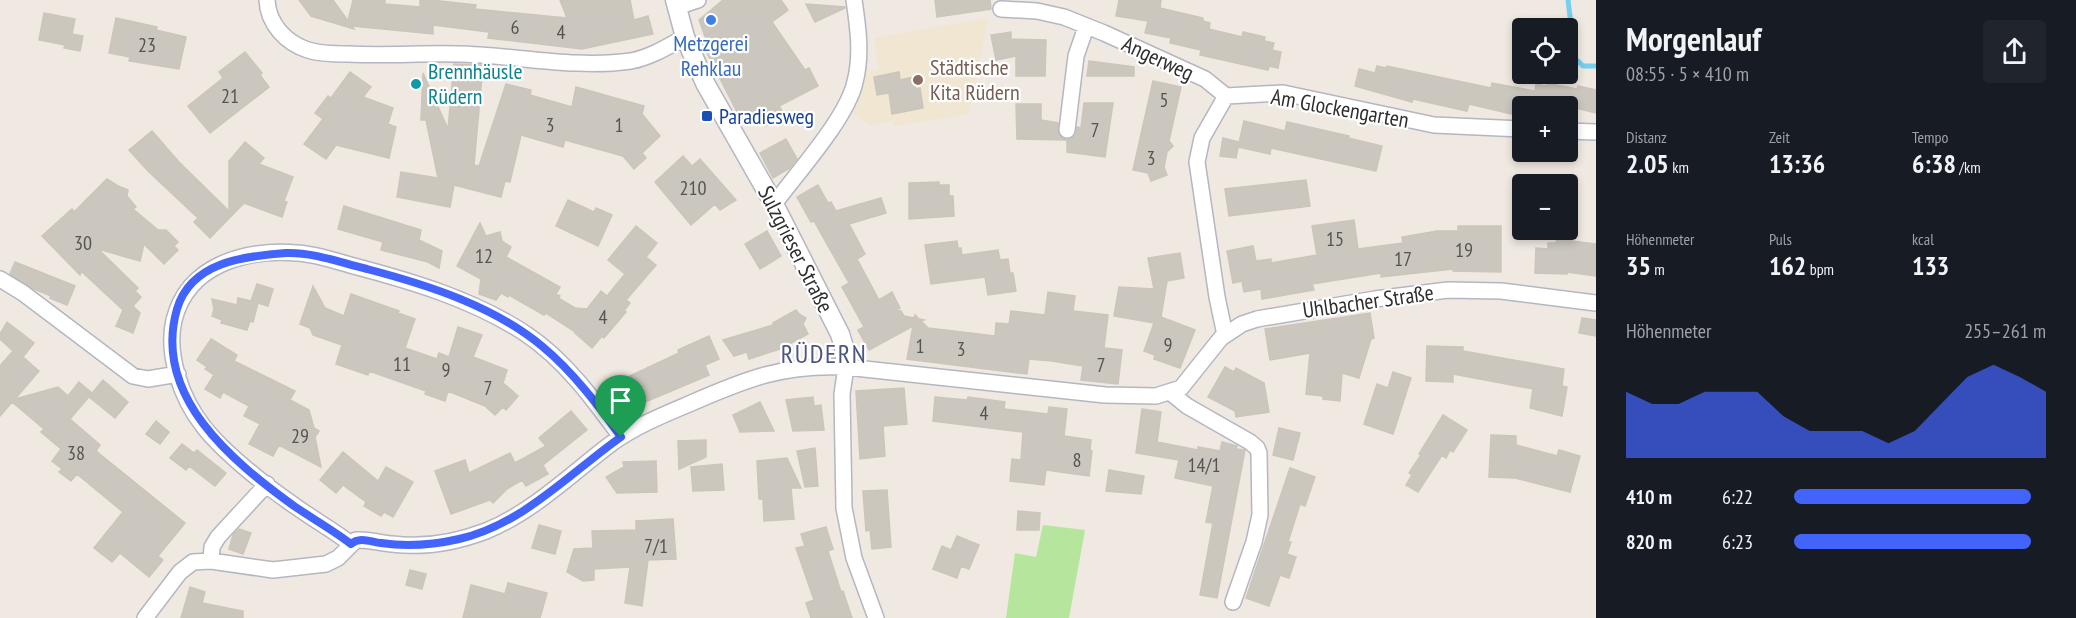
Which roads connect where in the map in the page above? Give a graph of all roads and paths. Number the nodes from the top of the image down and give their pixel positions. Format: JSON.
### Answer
{"nodes":[{"id":1,"x":267,"y":0,"type":"edge"},
{"id":2,"x":698,"y":0,"type":"edge"},
{"id":3,"x":854,"y":0,"type":"edge"},
{"id":4,"x":676,"y":4,"type":"edge"},
{"id":5,"x":1001,"y":9,"type":"dead end"},
{"id":6,"x":1086,"y":27,"type":"junction"},
{"id":7,"x":684,"y":37,"type":"junction"},
{"id":8,"x":1226,"y":96,"type":"junction"},
{"id":9,"x":1512,"y":129,"type":"edge"},
{"id":10,"x":1067,"y":130,"type":"dead end"},
{"id":11,"x":1578,"y":131,"type":"edge"},
{"id":12,"x":1596,"y":132,"type":"edge"},
{"id":13,"x":774,"y":204,"type":"junction"},
{"id":14,"x":0,"y":279,"type":"edge"},
{"id":15,"x":1596,"y":303,"type":"edge"},
{"id":16,"x":1225,"y":335,"type":"junction"},
{"id":17,"x":846,"y":367,"type":"junction"},
{"id":18,"x":178,"y":374,"type":"junction"},
{"id":19,"x":1171,"y":393,"type":"junction"},
{"id":20,"x":621,"y":437,"type":"junction"},
{"id":21,"x":267,"y":484,"type":"junction"},
{"id":22,"x":351,"y":544,"type":"junction"},
{"id":23,"x":211,"y":561,"type":"junction"},
{"id":24,"x":1233,"y":602,"type":"dead end"},
{"id":25,"x":145,"y":618,"type":"edge"},
{"id":26,"x":876,"y":618,"type":"edge"}],
"edges":[{"from":1,"to":7,"type":"street"},
{"from":2,"to":4,"type":"street"},
{"from":3,"to":13,"type":"street"},
{"from":4,"to":7,"type":"street","name":"Sulzgrieser Straße"},
{"from":5,"to":6,"type":"street","name":"Angerweg"},
{"from":6,"to":8,"type":"street","name":"Angerweg"},
{"from":6,"to":10,"type":"street"},
{"from":7,"to":13,"type":"street","name":"Sulzgrieser Straße"},
{"from":8,"to":9,"type":"street","name":"Am Glockengarten"},
{"from":8,"to":16,"type":"street"},
{"from":11,"to":12,"type":"street"},
{"from":13,"to":17,"type":"street","name":"Sulzgrieser Straße"},
{"from":14,"to":18,"type":"street"},
{"from":15,"to":16,"type":"street","name":"Uhlbacher Straße"},
{"from":16,"to":19,"type":"street","name":"Uhlbacher Straße"},
{"from":17,"to":19,"type":"street"},
{"from":17,"to":20,"type":"street"},
{"from":17,"to":26,"type":"street","name":"Sulzgrieser Straße"},
{"from":18,"to":20,"type":"street"},
{"from":18,"to":21,"type":"street"},
{"from":19,"to":24,"type":"street"},
{"from":20,"to":22,"type":"street"},
{"from":21,"to":22,"type":"street"},
{"from":21,"to":23,"type":"street"},
{"from":22,"to":23,"type":"street"},
{"from":23,"to":25,"type":"street"}]}
